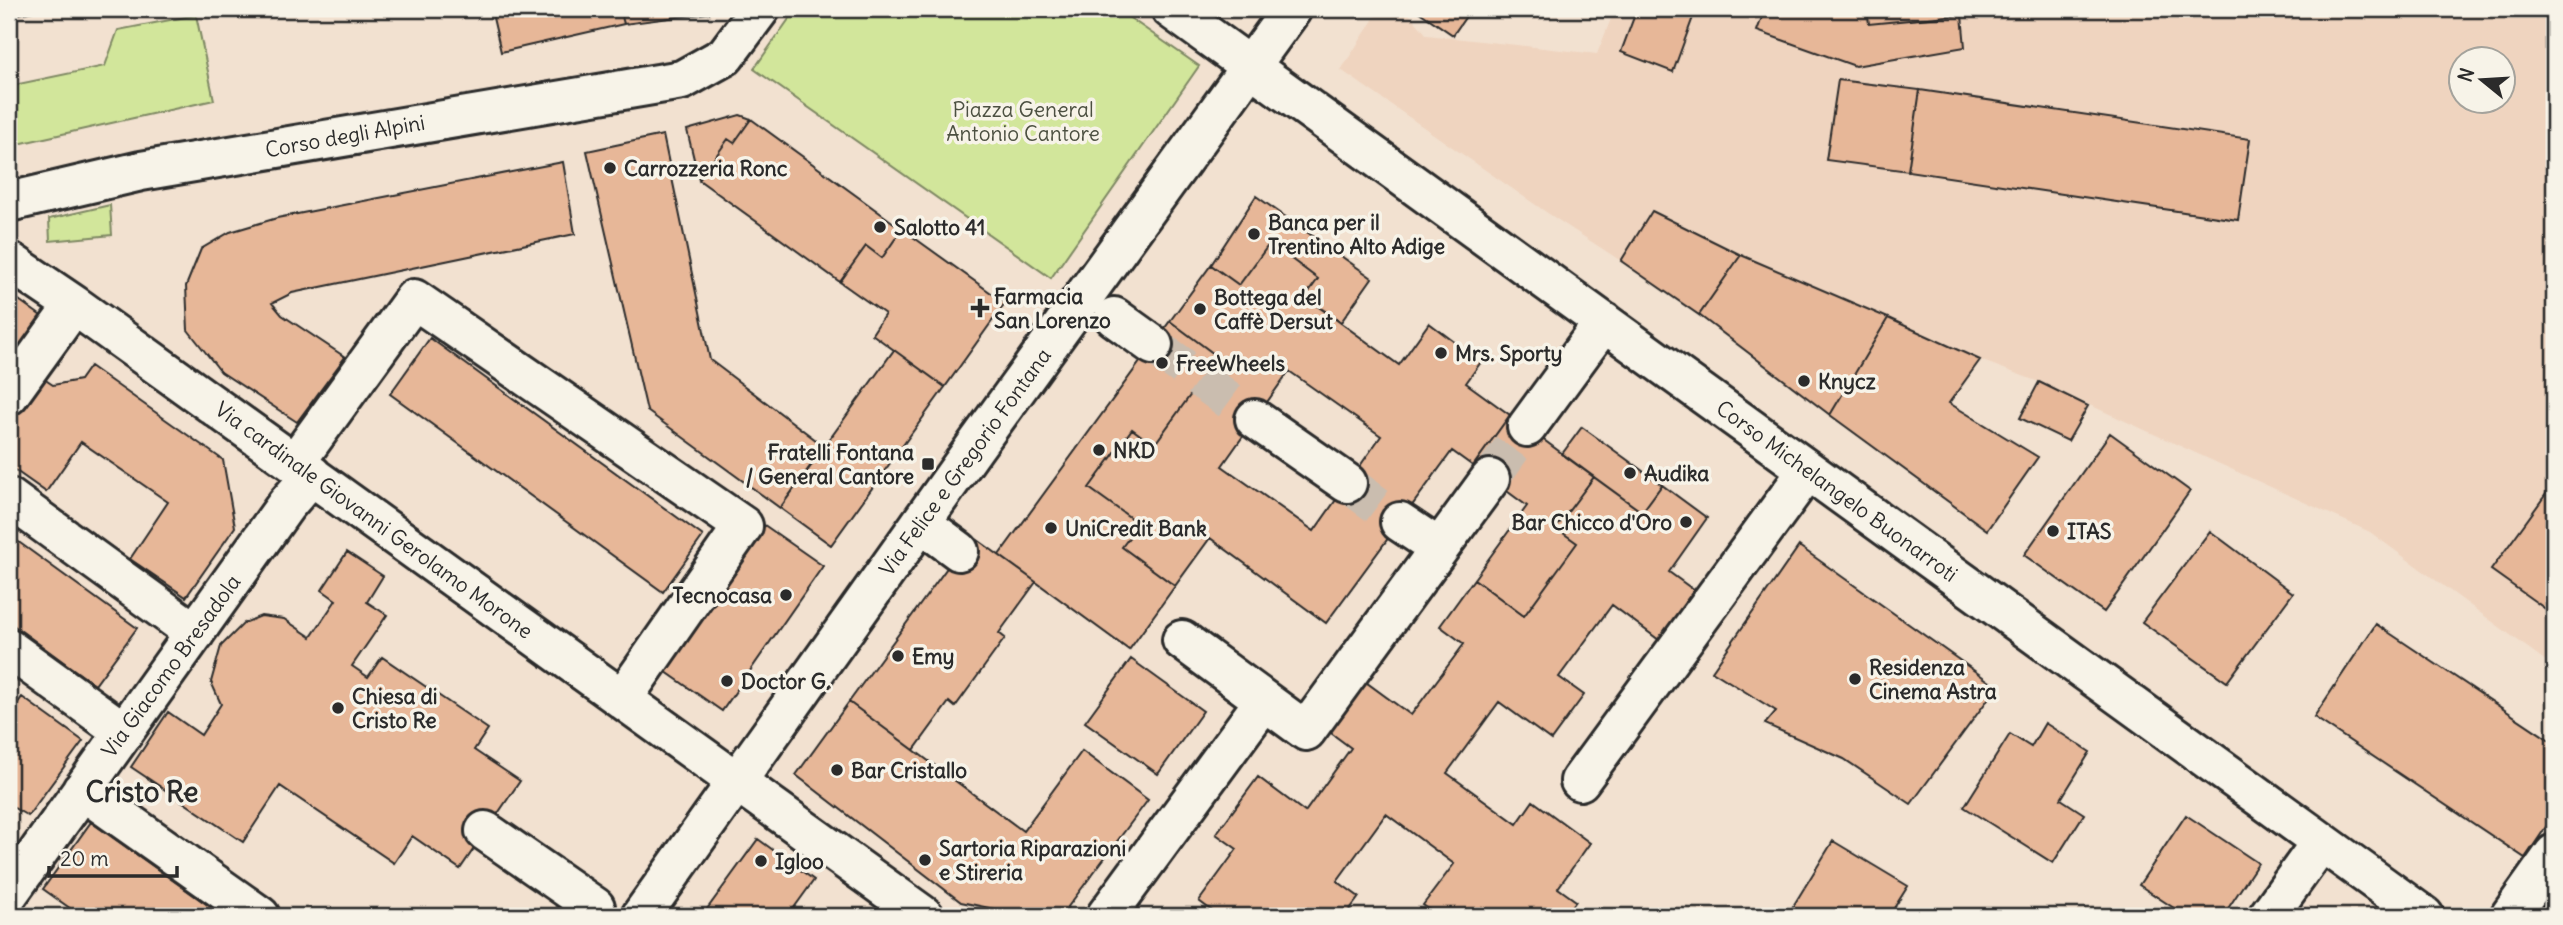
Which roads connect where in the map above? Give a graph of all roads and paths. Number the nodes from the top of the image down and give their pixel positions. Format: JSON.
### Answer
{"nodes":[{"id":1,"x":760,"y":9,"type":"edge"},
{"id":2,"x":1171,"y":9,"type":"edge"},
{"id":3,"x":1292,"y":9,"type":"edge"},
{"id":4,"x":1251,"y":66,"type":"junction"},
{"id":5,"x":9,"y":202,"type":"edge"},
{"id":6,"x":9,"y":261,"type":"edge"},
{"id":7,"x":74,"y":304,"type":"junction"},
{"id":8,"x":1114,"y":317,"type":"dead end"},
{"id":9,"x":1604,"y":322,"type":"junction"},
{"id":10,"x":1153,"y":345,"type":"tunnel mouth"},
{"id":11,"x":9,"y":395,"type":"edge"},
{"id":12,"x":1255,"y":419,"type":"tunnel mouth"},
{"id":13,"x":1527,"y":428,"type":"tunnel mouth"},
{"id":14,"x":304,"y":469,"type":"junction"},
{"id":15,"x":1808,"y":470,"type":"junction"},
{"id":16,"x":1490,"y":479,"type":"tunnel mouth"},
{"id":17,"x":1347,"y":484,"type":"tunnel mouth"},
{"id":18,"x":9,"y":498,"type":"edge"},
{"id":19,"x":1400,"y":522,"type":"tunnel mouth"},
{"id":20,"x":921,"y":523,"type":"junction"},
{"id":21,"x":1439,"y":548,"type":"junction"},
{"id":22,"x":959,"y":551,"type":"dead end"},
{"id":23,"x":195,"y":633,"type":"junction"},
{"id":24,"x":1182,"y":640,"type":"dead end"},
{"id":25,"x":9,"y":649,"type":"edge"},
{"id":26,"x":623,"y":698,"type":"junction"},
{"id":27,"x":1264,"y":701,"type":"junction"},
{"id":28,"x":124,"y":732,"type":"junction"},
{"id":29,"x":738,"y":781,"type":"junction"},
{"id":30,"x":1580,"y":781,"type":"dead end"},
{"id":31,"x":82,"y":790,"type":"junction"},
{"id":32,"x":485,"y":831,"type":"dead end"},
{"id":33,"x":2321,"y":842,"type":"junction"},
{"id":34,"x":2554,"y":855,"type":"edge"},
{"id":35,"x":9,"y":893,"type":"edge"},
{"id":36,"x":595,"y":907,"type":"dead end"},
{"id":37,"x":9,"y":912,"type":"edge"},
{"id":38,"x":15,"y":916,"type":"edge"},
{"id":39,"x":260,"y":916,"type":"edge"},
{"id":40,"x":641,"y":916,"type":"edge"},
{"id":41,"x":924,"y":916,"type":"edge"},
{"id":42,"x":1106,"y":916,"type":"edge"},
{"id":43,"x":2268,"y":916,"type":"edge"},
{"id":44,"x":2424,"y":916,"type":"edge"},
{"id":45,"x":2510,"y":916,"type":"edge"}],
"edges":[{"from":1,"to":5,"type":"street","name":"Corso degli Alpini"},
{"from":2,"to":4,"type":"street"},
{"from":3,"to":4,"type":"street","name":"Via Felice e Gregorio Fontana"},
{"from":4,"to":9,"type":"street","name":"Corso Michelangelo Buonarroti"},
{"from":4,"to":20,"type":"street","name":"Via Felice e Gregorio Fontana"},
{"from":6,"to":7,"type":"street","name":"Via cardinale Giovanni Gerolamo Morone"},
{"from":7,"to":11,"type":"street"},
{"from":7,"to":14,"type":"street","name":"Via cardinale Giovanni Gerolamo Morone"},
{"from":8,"to":10,"type":"street"},
{"from":9,"to":13,"type":"street"},
{"from":9,"to":15,"type":"street","name":"Corso Michelangelo Buonarroti"},
{"from":12,"to":17,"type":"street"},
{"from":14,"to":23,"type":"street","name":"Via Giacomo Bresadola"},
{"from":14,"to":26,"type":"street","name":"Via cardinale Giovanni Gerolamo Morone"},
{"from":14,"to":26,"type":"street","name":"Via Giacomo Bresadola"},
{"from":15,"to":30,"type":"street"},
{"from":15,"to":33,"type":"street","name":"Corso Michelangelo Buonarroti"},
{"from":16,"to":21,"type":"street"},
{"from":18,"to":23,"type":"street"},
{"from":19,"to":21,"type":"street"},
{"from":20,"to":22,"type":"street"},
{"from":20,"to":29,"type":"street","name":"Via Felice e Gregorio Fontana"},
{"from":21,"to":27,"type":"street"},
{"from":23,"to":28,"type":"street","name":"Via Giacomo Bresadola"},
{"from":24,"to":27,"type":"street"},
{"from":25,"to":28,"type":"street"},
{"from":26,"to":29,"type":"street","name":"Via cardinale Giovanni Gerolamo Morone"},
{"from":27,"to":42,"type":"street"},
{"from":28,"to":31,"type":"street","name":"Via Giacomo Bresadola"},
{"from":29,"to":40,"type":"street","name":"Via Felice e Gregorio Fontana"},
{"from":29,"to":41,"type":"street","name":"Via cardinale Giovanni Gerolamo Morone"},
{"from":31,"to":35,"type":"street","name":"Via Giacomo Bresadola"},
{"from":31,"to":39,"type":"street"},
{"from":32,"to":36,"type":"street"},
{"from":33,"to":43,"type":"street"},
{"from":33,"to":44,"type":"street","name":"Corso Michelangelo Buonarroti"},
{"from":34,"to":45,"type":"street"},
{"from":37,"to":38,"type":"street"}]}
